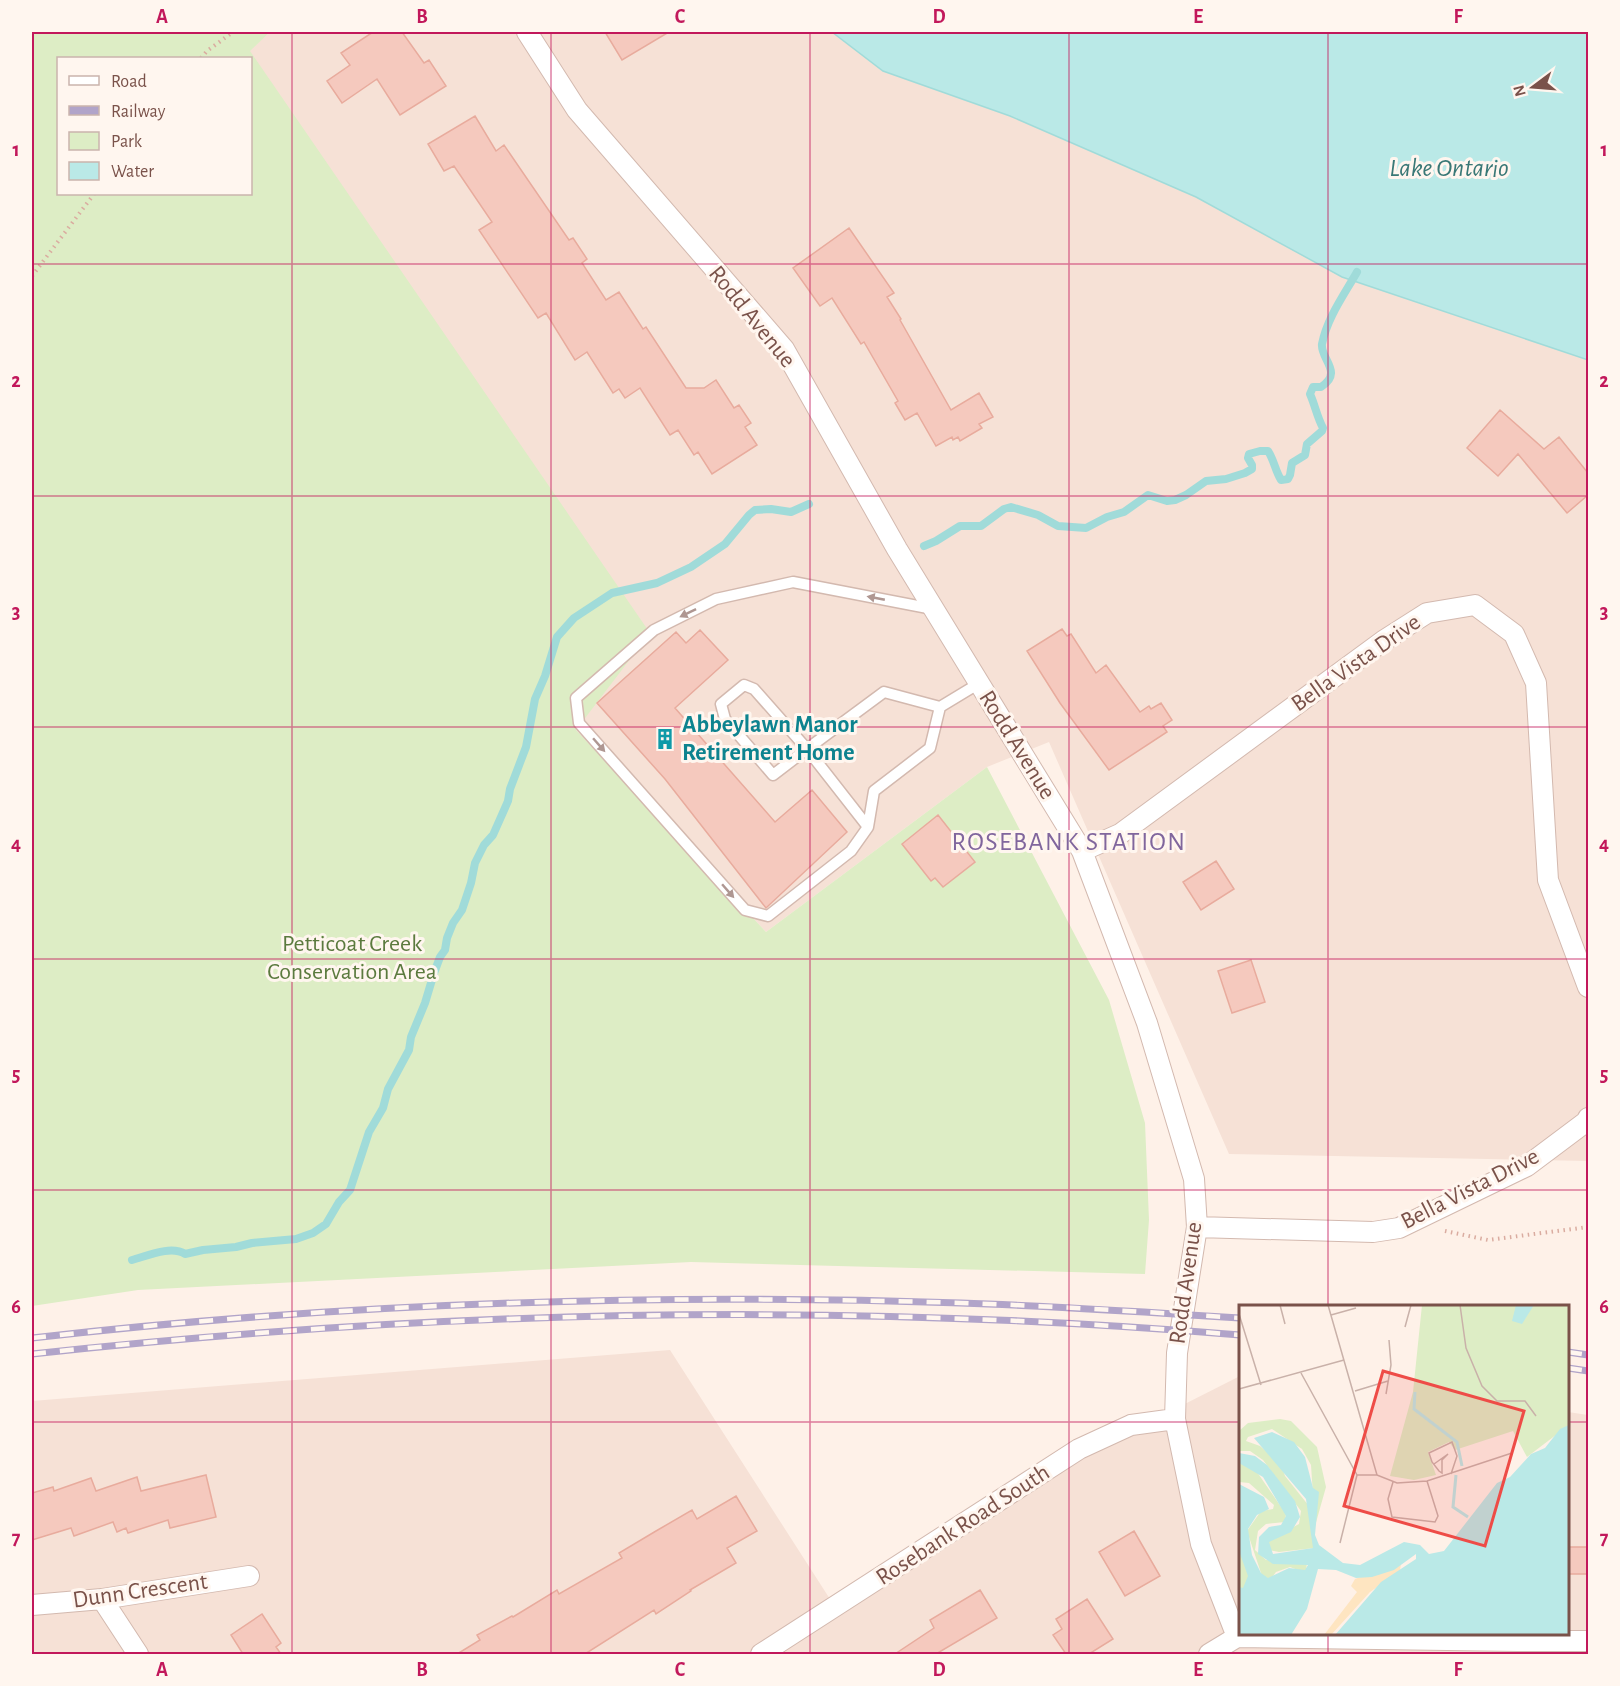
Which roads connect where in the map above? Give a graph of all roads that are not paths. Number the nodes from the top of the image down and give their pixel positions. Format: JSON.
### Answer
{"nodes":[{"id":1,"x":527,"y":32,"type":"edge"},
{"id":2,"x":933,"y":609,"type":"junction"},
{"id":3,"x":978,"y":684,"type":"junction"},
{"id":4,"x":940,"y":707,"type":"junction"},
{"id":5,"x":807,"y":749,"type":"junction"},
{"id":6,"x":868,"y":827,"type":"junction"},
{"id":7,"x":1082,"y":851,"type":"junction"},
{"id":8,"x":1588,"y":987,"type":"edge"},
{"id":9,"x":1588,"y":1118,"type":"edge"},
{"id":10,"x":1197,"y":1227,"type":"junction"},
{"id":11,"x":1175,"y":1419,"type":"junction"},
{"id":12,"x":249,"y":1576,"type":"dead end"},
{"id":13,"x":102,"y":1599,"type":"junction"},
{"id":14,"x":32,"y":1605,"type":"edge"},
{"id":15,"x":1237,"y":1637,"type":"junction"},
{"id":16,"x":1588,"y":1641,"type":"edge"},
{"id":17,"x":138,"y":1654,"type":"edge"},
{"id":18,"x":761,"y":1654,"type":"edge"},
{"id":19,"x":1209,"y":1654,"type":"edge"}],
"edges":[{"from":1,"to":2,"type":"street","name":"Rodd Avenue"},
{"from":2,"to":3,"type":"street","name":"Rodd Avenue"},
{"from":2,"to":6,"type":"lane","one_way":true},
{"from":3,"to":4,"type":"lane"},
{"from":3,"to":7,"type":"street","name":"Rodd Avenue"},
{"from":4,"to":5,"type":"lane"},
{"from":4,"to":6,"type":"lane"},
{"from":5,"to":5,"type":"lane"},
{"from":5,"to":6,"type":"lane"},
{"from":7,"to":8,"type":"street","name":"Bella Vista Drive"},
{"from":7,"to":10,"type":"street","name":"Rodd Avenue"},
{"from":9,"to":10,"type":"street","name":"Bella Vista Drive"},
{"from":10,"to":11,"type":"street","name":"Rodd Avenue"},
{"from":11,"to":15,"type":"street","name":"Rodd Avenue"},
{"from":11,"to":18,"type":"street","name":"Rosebank Road South"},
{"from":12,"to":13,"type":"street","name":"Dunn Crescent"},
{"from":13,"to":14,"type":"street","name":"Dunn Crescent"},
{"from":13,"to":17,"type":"street"},
{"from":15,"to":16,"type":"street"},
{"from":15,"to":19,"type":"street"}]}
